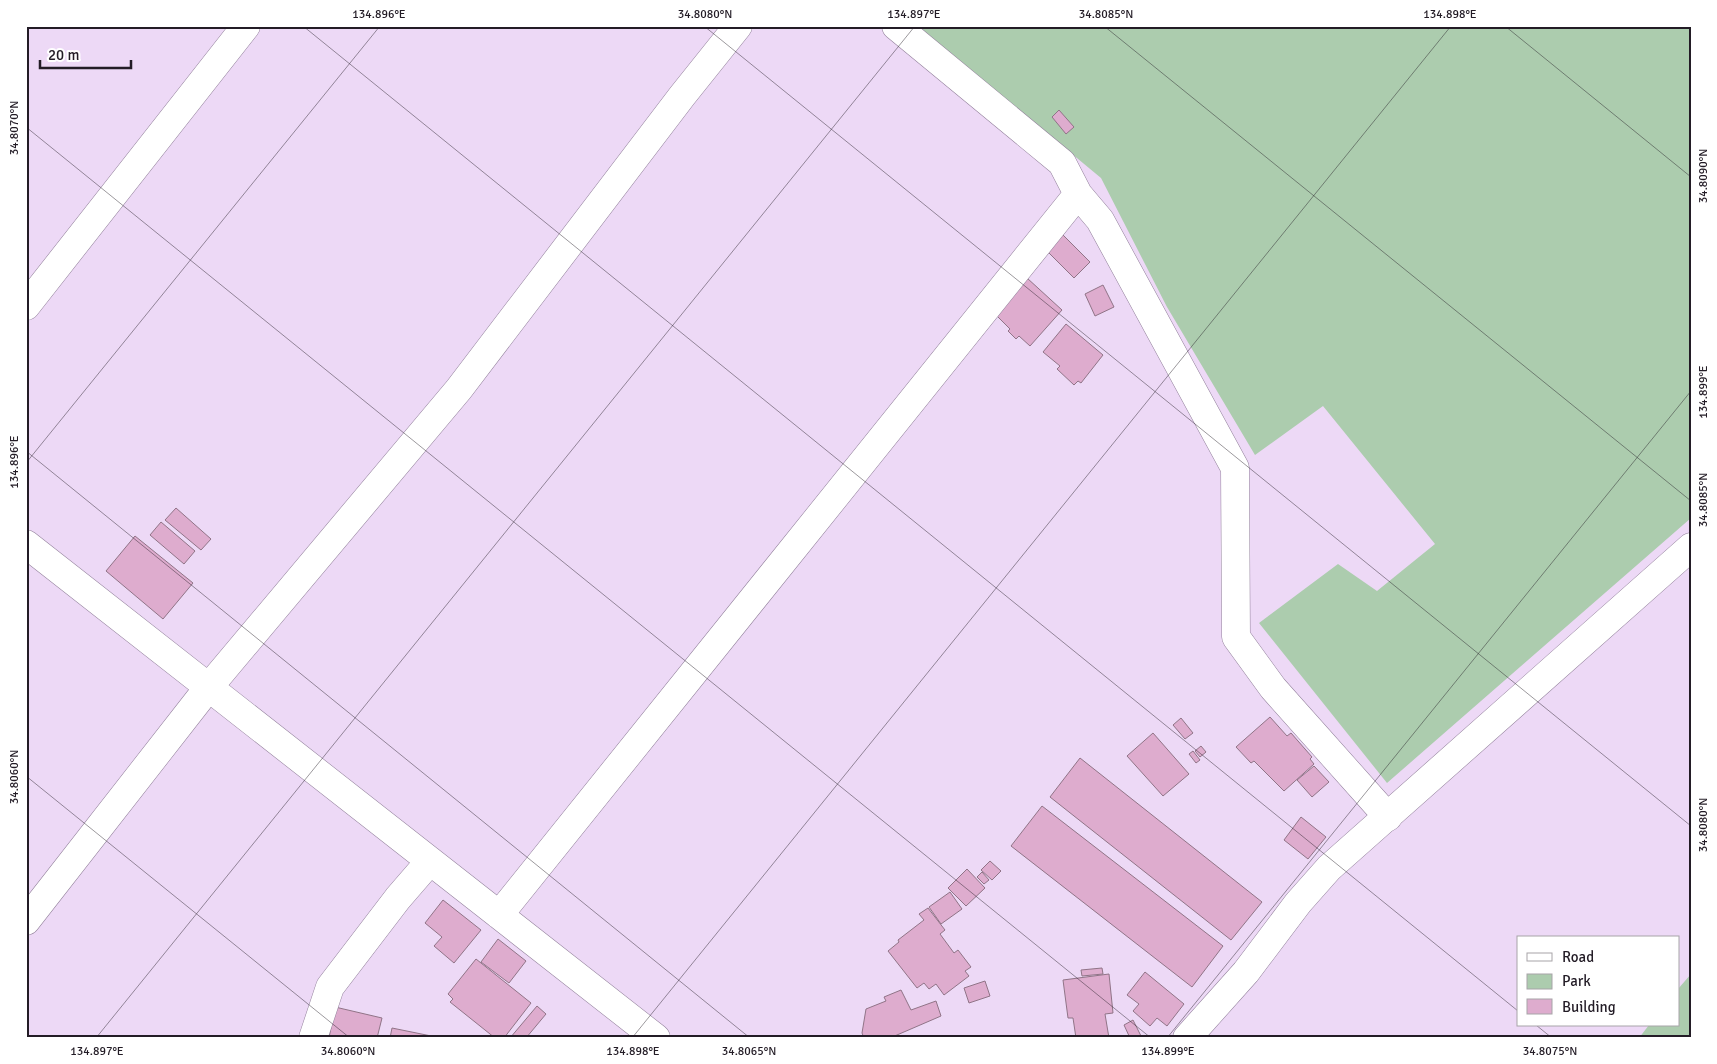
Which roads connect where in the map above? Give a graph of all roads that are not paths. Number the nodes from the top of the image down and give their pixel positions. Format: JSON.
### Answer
{"nodes":[{"id":1,"x":246,"y":26,"type":"edge"},
{"id":2,"x":738,"y":26,"type":"edge"},
{"id":3,"x":896,"y":26,"type":"edge"},
{"id":4,"x":1078,"y":194,"type":"junction"},
{"id":5,"x":26,"y":306,"type":"edge"},
{"id":6,"x":26,"y":544,"type":"edge"},
{"id":7,"x":1691,"y":547,"type":"edge"},
{"id":8,"x":208,"y":688,"type":"junction"},
{"id":9,"x":1388,"y":817,"type":"junction"},
{"id":10,"x":430,"y":860,"type":"junction"},
{"id":11,"x":499,"y":915,"type":"junction"},
{"id":12,"x":26,"y":921,"type":"edge"},
{"id":13,"x":313,"y":1038,"type":"edge"},
{"id":14,"x":656,"y":1038,"type":"edge"},
{"id":15,"x":1187,"y":1038,"type":"edge"}],
"edges":[{"from":1,"to":5,"type":"street"},
{"from":2,"to":8,"type":"street"},
{"from":3,"to":4,"type":"street"},
{"from":4,"to":9,"type":"street"},
{"from":4,"to":11,"type":"street"},
{"from":6,"to":8,"type":"street"},
{"from":7,"to":9,"type":"street"},
{"from":8,"to":10,"type":"street"},
{"from":8,"to":12,"type":"street"},
{"from":9,"to":15,"type":"street"},
{"from":10,"to":11,"type":"street"},
{"from":10,"to":13,"type":"street"},
{"from":11,"to":14,"type":"street"}]}
